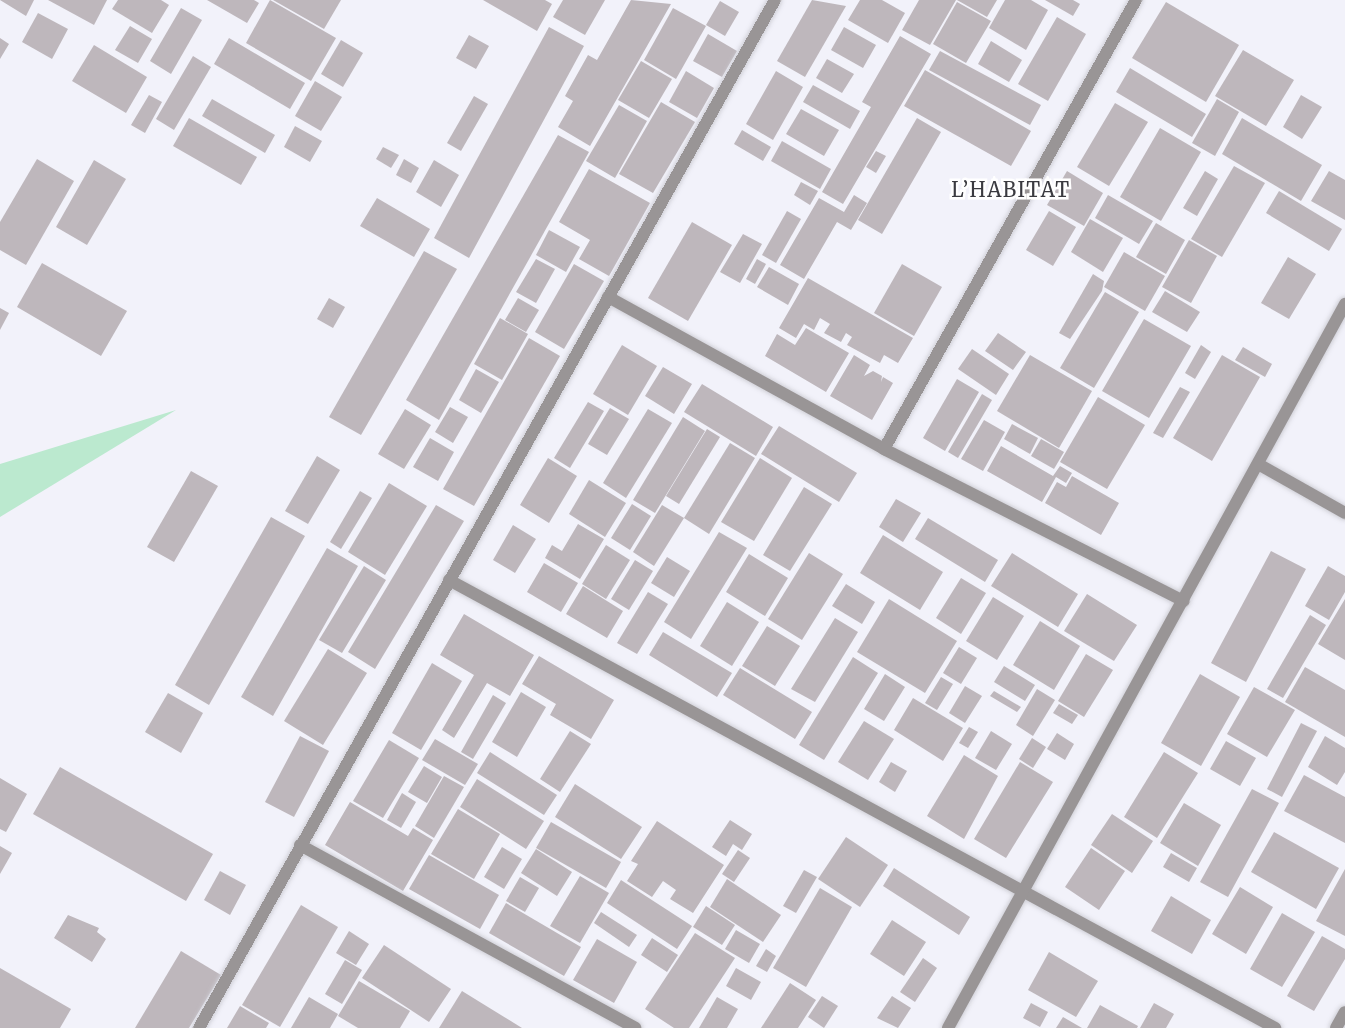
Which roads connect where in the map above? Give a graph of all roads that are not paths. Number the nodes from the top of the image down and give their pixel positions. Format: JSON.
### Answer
{"nodes":[{"id":1,"x":774,"y":0,"type":"edge"},
{"id":2,"x":1136,"y":0,"type":"edge"},
{"id":3,"x":608,"y":297,"type":"junction"},
{"id":4,"x":1345,"y":304,"type":"edge"},
{"id":5,"x":884,"y":449,"type":"junction"},
{"id":6,"x":1258,"y":464,"type":"junction"},
{"id":7,"x":1345,"y":513,"type":"edge"},
{"id":8,"x":449,"y":580,"type":"junction"},
{"id":9,"x":1184,"y":601,"type":"junction"},
{"id":10,"x":300,"y":845,"type":"junction"},
{"id":11,"x":1022,"y":889,"type":"junction"},
{"id":12,"x":1345,"y":1012,"type":"edge"},
{"id":13,"x":199,"y":1028,"type":"edge"},
{"id":14,"x":635,"y":1028,"type":"edge"},
{"id":15,"x":948,"y":1028,"type":"edge"},
{"id":16,"x":1275,"y":1028,"type":"edge"},
{"id":17,"x":1336,"y":1028,"type":"edge"}],
"edges":[{"from":1,"to":3,"type":"street"},
{"from":2,"to":5,"type":"street"},
{"from":3,"to":5,"type":"street"},
{"from":3,"to":8,"type":"street"},
{"from":4,"to":6,"type":"street"},
{"from":5,"to":9,"type":"street"},
{"from":6,"to":7,"type":"street"},
{"from":6,"to":9,"type":"street"},
{"from":8,"to":10,"type":"street"},
{"from":8,"to":11,"type":"street"},
{"from":9,"to":11,"type":"street"},
{"from":10,"to":13,"type":"street"},
{"from":10,"to":14,"type":"street"},
{"from":11,"to":15,"type":"street"},
{"from":11,"to":16,"type":"street"},
{"from":12,"to":17,"type":"street"}]}
